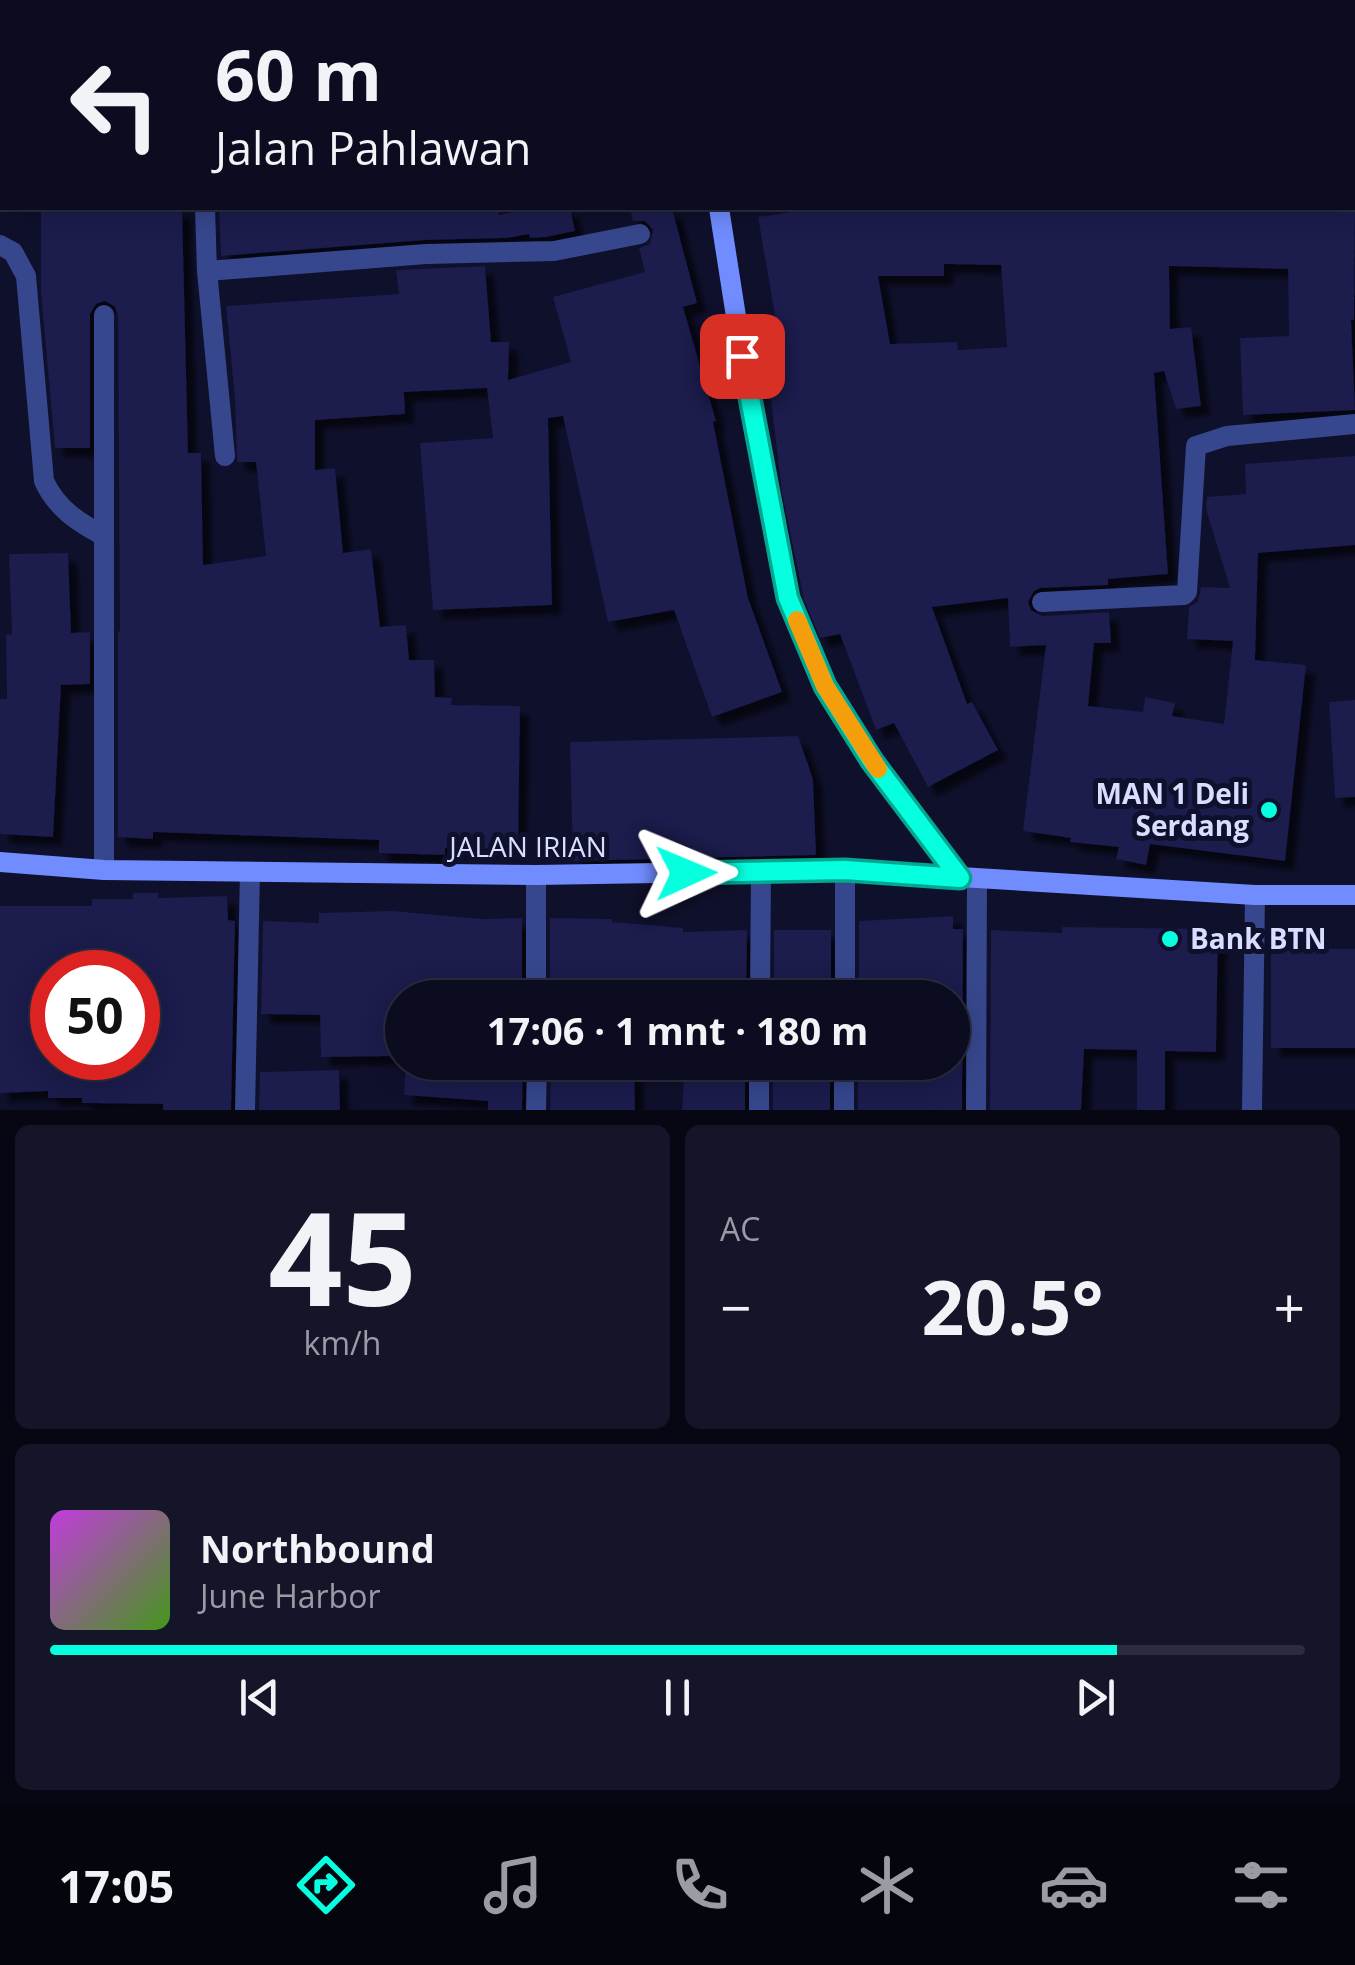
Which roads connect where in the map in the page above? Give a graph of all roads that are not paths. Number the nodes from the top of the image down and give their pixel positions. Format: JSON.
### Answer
{"nodes":[{"id":1,"x":205,"y":210,"type":"edge"},
{"id":2,"x":719,"y":210,"type":"edge"},
{"id":3,"x":640,"y":234,"type":"dead end"},
{"id":4,"x":0,"y":244,"type":"edge"},
{"id":5,"x":207,"y":271,"type":"junction"},
{"id":6,"x":104,"y":315,"type":"dead end"},
{"id":7,"x":1355,"y":424,"type":"edge"},
{"id":8,"x":225,"y":456,"type":"dead end"},
{"id":9,"x":104,"y":536,"type":"junction"},
{"id":10,"x":1042,"y":602,"type":"dead end"},
{"id":11,"x":0,"y":862,"type":"edge"},
{"id":12,"x":104,"y":870,"type":"junction"},
{"id":13,"x":845,"y":870,"type":"junction"},
{"id":14,"x":250,"y":872,"type":"junction"},
{"id":15,"x":761,"y":872,"type":"junction"},
{"id":16,"x":536,"y":875,"type":"junction"},
{"id":17,"x":969,"y":879,"type":"junction"},
{"id":18,"x":1355,"y":894,"type":"edge"},
{"id":19,"x":1255,"y":895,"type":"junction"},
{"id":20,"x":536,"y":980,"type":"edge"},
{"id":21,"x":760,"y":980,"type":"edge"},
{"id":22,"x":844,"y":980,"type":"edge"},
{"id":23,"x":537,"y":1080,"type":"edge"},
{"id":24,"x":759,"y":1080,"type":"edge"},
{"id":25,"x":844,"y":1080,"type":"edge"},
{"id":26,"x":244,"y":1110,"type":"edge"},
{"id":27,"x":536,"y":1110,"type":"edge"},
{"id":28,"x":758,"y":1110,"type":"edge"},
{"id":29,"x":844,"y":1110,"type":"edge"},
{"id":30,"x":976,"y":1110,"type":"edge"},
{"id":31,"x":1252,"y":1110,"type":"edge"}],
"edges":[{"from":1,"to":5,"type":"street"},
{"from":2,"to":17,"type":"main road"},
{"from":3,"to":5,"type":"street"},
{"from":4,"to":9,"type":"street"},
{"from":5,"to":8,"type":"street"},
{"from":6,"to":9,"type":"street"},
{"from":7,"to":10,"type":"street"},
{"from":9,"to":12,"type":"street"},
{"from":11,"to":12,"type":"main road","name":"JALAN IRIAN"},
{"from":12,"to":14,"type":"main road","name":"JALAN IRIAN"},
{"from":13,"to":15,"type":"main road","name":"JALAN IRIAN"},
{"from":13,"to":17,"type":"main road","name":"JALAN IRIAN"},
{"from":13,"to":22,"type":"street"},
{"from":14,"to":16,"type":"main road","name":"JALAN IRIAN"},
{"from":14,"to":26,"type":"street"},
{"from":15,"to":16,"type":"main road","name":"JALAN IRIAN"},
{"from":15,"to":21,"type":"street"},
{"from":16,"to":20,"type":"street"},
{"from":17,"to":19,"type":"main road","name":"JALAN IRIAN"},
{"from":17,"to":30,"type":"street"},
{"from":18,"to":19,"type":"main road","name":"JALAN IRIAN"},
{"from":19,"to":31,"type":"street"},
{"from":23,"to":27,"type":"street"},
{"from":24,"to":28,"type":"street"},
{"from":25,"to":29,"type":"street"}]}
